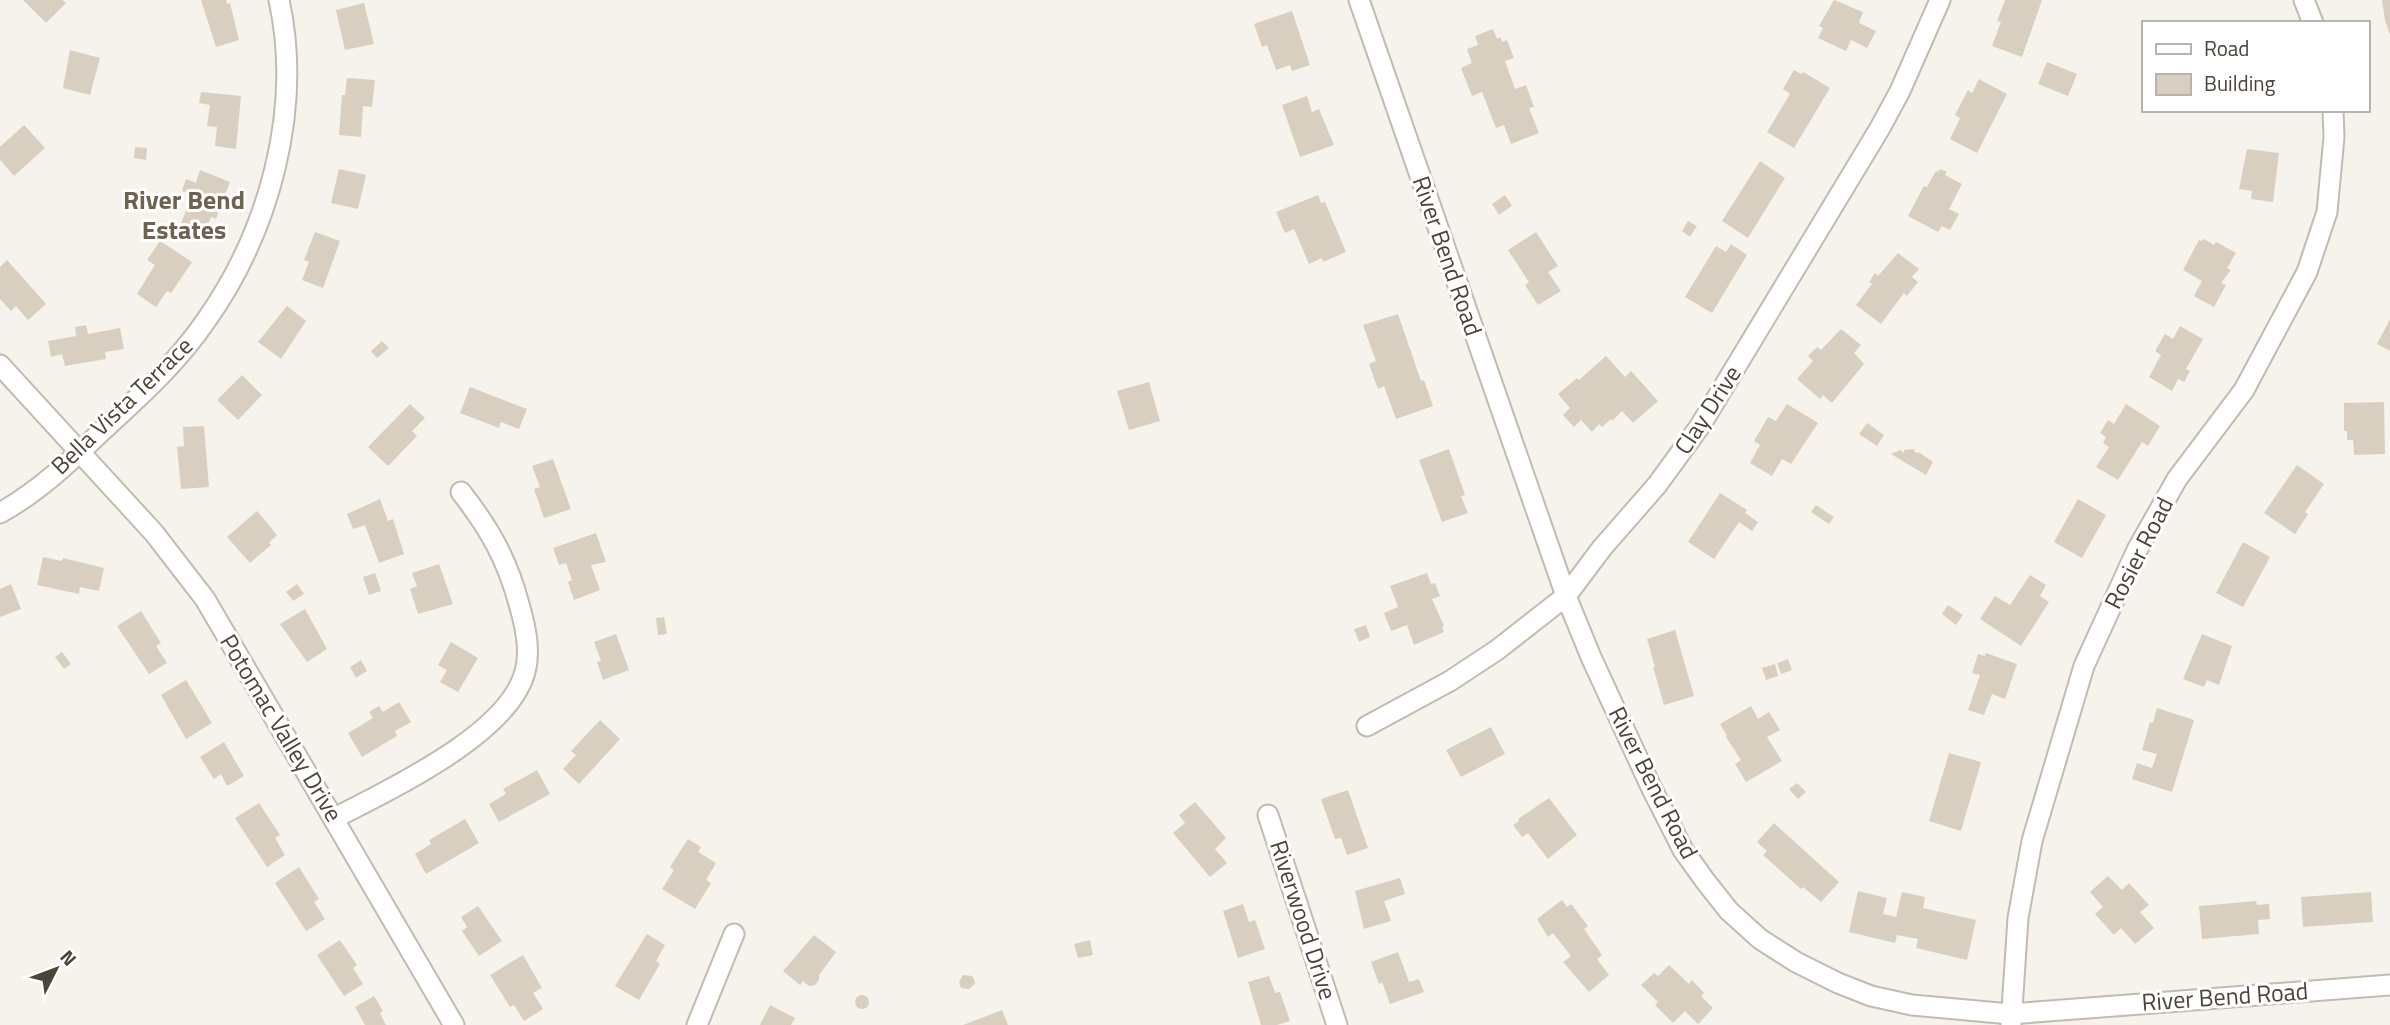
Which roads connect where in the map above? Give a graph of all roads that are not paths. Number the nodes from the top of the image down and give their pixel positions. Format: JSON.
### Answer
{"nodes":[{"id":1,"x":279,"y":0,"type":"edge"},
{"id":2,"x":1359,"y":0,"type":"edge"},
{"id":3,"x":1940,"y":0,"type":"edge"},
{"id":4,"x":2304,"y":0,"type":"edge"},
{"id":5,"x":2312,"y":21,"type":"edge"},
{"id":6,"x":2333,"y":112,"type":"edge"},
{"id":7,"x":0,"y":365,"type":"edge"},
{"id":8,"x":80,"y":452,"type":"junction"},
{"id":9,"x":461,"y":492,"type":"dead end"},
{"id":10,"x":0,"y":513,"type":"edge"},
{"id":11,"x":1566,"y":596,"type":"junction"},
{"id":12,"x":1367,"y":726,"type":"dead end"},
{"id":13,"x":1268,"y":815,"type":"dead end"},
{"id":14,"x":335,"y":818,"type":"junction"},
{"id":15,"x":734,"y":934,"type":"dead end"},
{"id":16,"x":2390,"y":985,"type":"edge"},
{"id":17,"x":2010,"y":1020,"type":"edge"},
{"id":18,"x":454,"y":1025,"type":"edge"},
{"id":19,"x":697,"y":1025,"type":"edge"},
{"id":20,"x":1337,"y":1025,"type":"edge"}],
"edges":[{"from":1,"to":8,"type":"street","name":"Bella Vista Terrace"},
{"from":2,"to":11,"type":"street","name":"River Bend Road"},
{"from":3,"to":11,"type":"street","name":"Clay Drive"},
{"from":4,"to":5,"type":"street"},
{"from":6,"to":17,"type":"street","name":"Rosier Road"},
{"from":7,"to":8,"type":"street","name":"Potomac Valley Drive"},
{"from":8,"to":10,"type":"street","name":"Bella Vista Terrace"},
{"from":8,"to":14,"type":"street","name":"Potomac Valley Drive"},
{"from":9,"to":14,"type":"street"},
{"from":11,"to":12,"type":"street","name":"Clay Drive"},
{"from":11,"to":17,"type":"street","name":"River Bend Road"},
{"from":13,"to":20,"type":"street","name":"Riverwood Drive"},
{"from":14,"to":18,"type":"street","name":"Potomac Valley Drive"},
{"from":15,"to":19,"type":"street"},
{"from":16,"to":17,"type":"street","name":"River Bend Road"}]}
